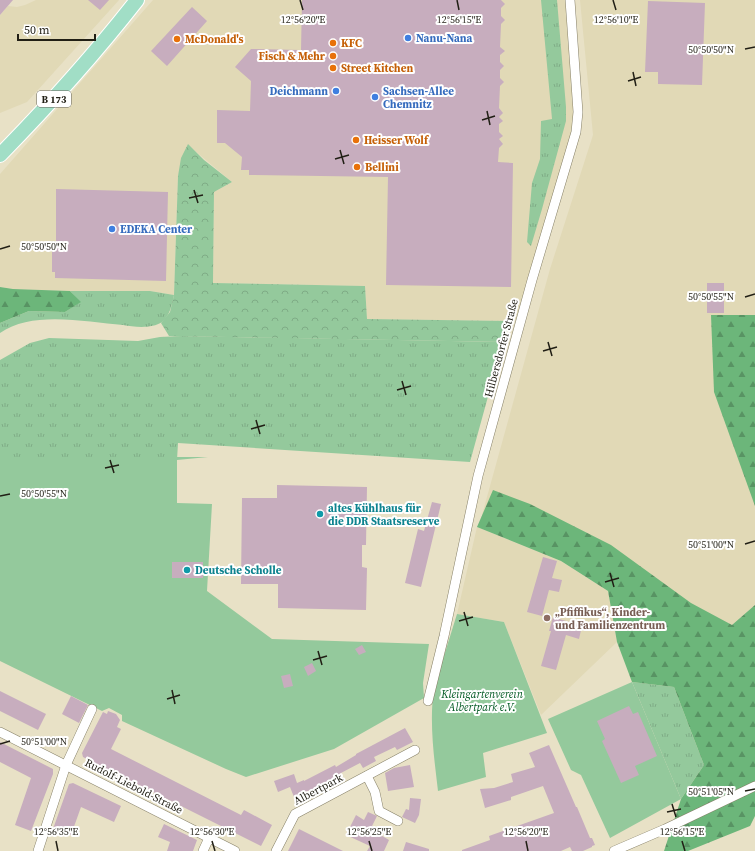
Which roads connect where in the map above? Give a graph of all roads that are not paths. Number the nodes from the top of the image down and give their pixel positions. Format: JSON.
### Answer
{"nodes":[{"id":1,"x":137,"y":0,"type":"edge"},
{"id":2,"x":570,"y":0,"type":"edge"},
{"id":3,"x":0,"y":155,"type":"edge"},
{"id":4,"x":428,"y":701,"type":"dead end"},
{"id":5,"x":92,"y":709,"type":"dead end"},
{"id":6,"x":0,"y":732,"type":"edge"},
{"id":7,"x":415,"y":750,"type":"dead end"},
{"id":8,"x":66,"y":765,"type":"junction"},
{"id":9,"x":367,"y":776,"type":"junction"},
{"id":10,"x":755,"y":786,"type":"edge"},
{"id":11,"x":398,"y":821,"type":"dead end"},
{"id":12,"x":209,"y":838,"type":"junction"},
{"id":13,"x":38,"y":851,"type":"edge"},
{"id":14,"x":204,"y":851,"type":"edge"},
{"id":15,"x":235,"y":851,"type":"edge"},
{"id":16,"x":276,"y":851,"type":"edge"},
{"id":17,"x":614,"y":851,"type":"edge"}],
"edges":[{"from":1,"to":3,"type":"main road","number":"B 173"},
{"from":2,"to":4,"type":"street","name":"Hilbersdorfer Straße"},
{"from":5,"to":8,"type":"street"},
{"from":6,"to":8,"type":"street","name":"Rudolf-Liebold-Straße"},
{"from":7,"to":9,"type":"street","name":"Albertpark"},
{"from":8,"to":12,"type":"street","name":"Rudolf-Liebold-Straße"},
{"from":8,"to":13,"type":"street"},
{"from":9,"to":11,"type":"street"},
{"from":9,"to":16,"type":"street","name":"Albertpark"},
{"from":10,"to":17,"type":"street"},
{"from":12,"to":14,"type":"street"},
{"from":12,"to":15,"type":"street","name":"Rudolf-Liebold-Straße"}]}
